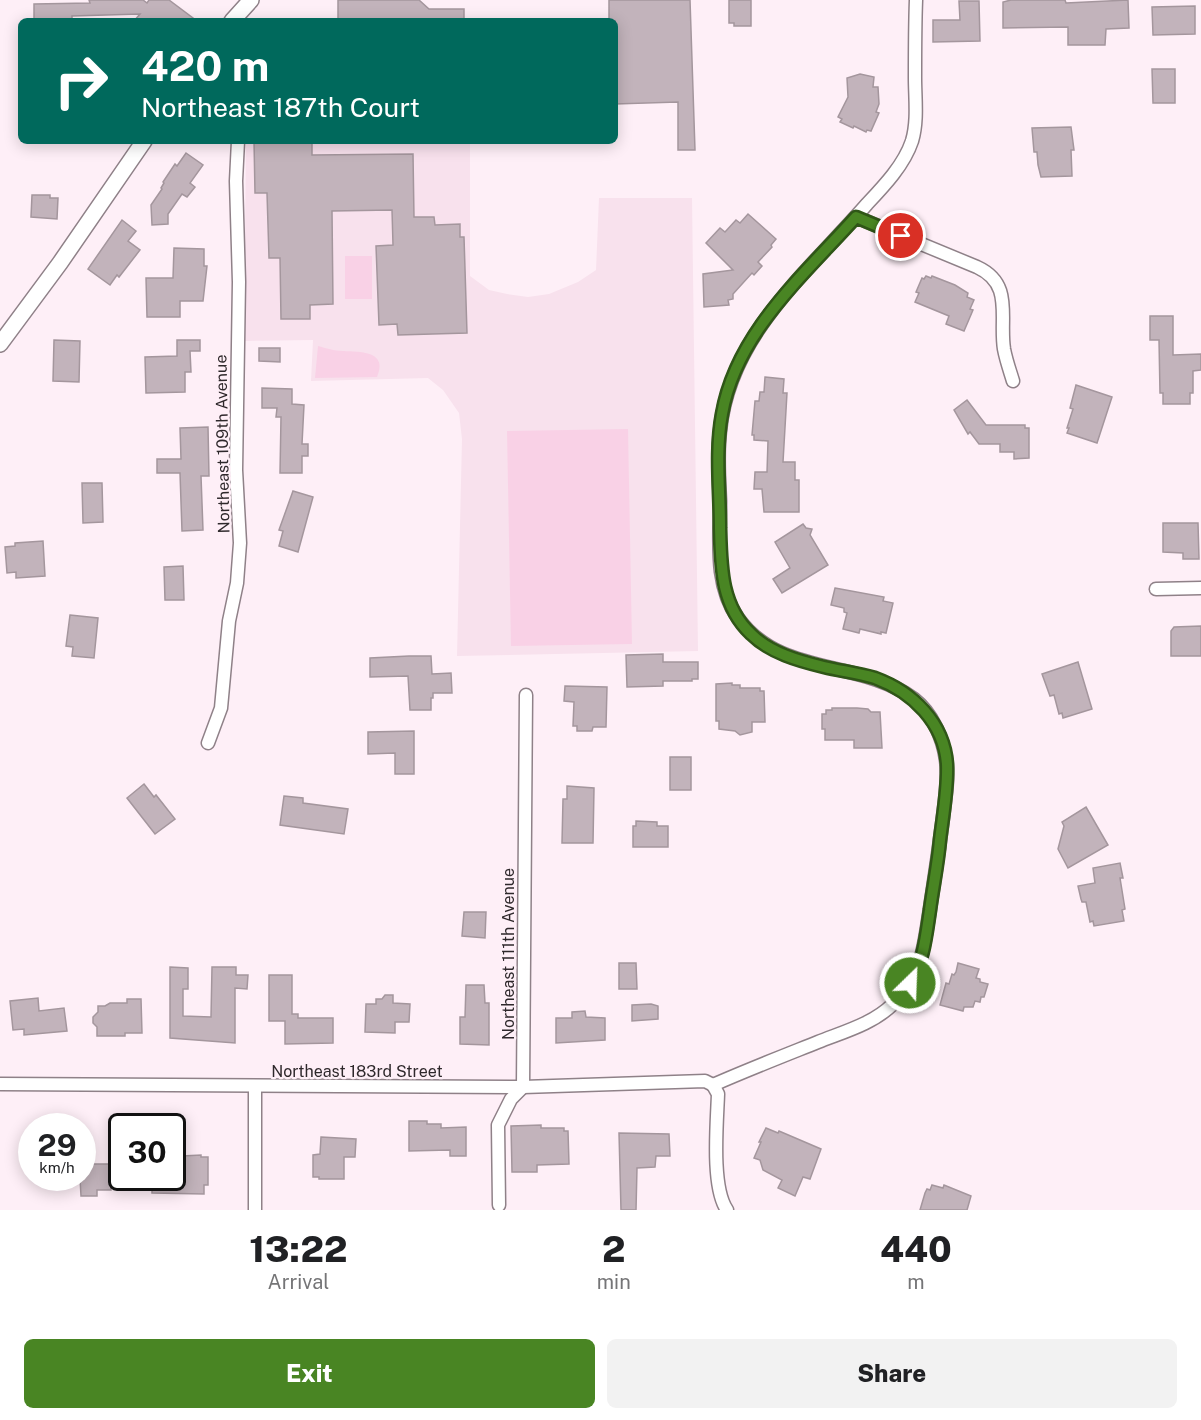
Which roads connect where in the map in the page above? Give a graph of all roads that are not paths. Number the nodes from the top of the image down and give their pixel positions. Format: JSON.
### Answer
{"nodes":[{"id":1,"x":251,"y":0,"type":"edge"},
{"id":2,"x":916,"y":0,"type":"edge"},
{"id":3,"x":235,"y":18,"type":"edge"},
{"id":4,"x":142,"y":144,"type":"edge"},
{"id":5,"x":238,"y":144,"type":"edge"},
{"id":6,"x":856,"y":217,"type":"junction"},
{"id":7,"x":0,"y":344,"type":"edge"},
{"id":8,"x":1013,"y":381,"type":"dead end"},
{"id":9,"x":1201,"y":588,"type":"edge"},
{"id":10,"x":1156,"y":589,"type":"dead end"},
{"id":11,"x":526,"y":695,"type":"dead end"},
{"id":12,"x":208,"y":743,"type":"dead end"},
{"id":13,"x":0,"y":1084,"type":"edge"},
{"id":14,"x":713,"y":1085,"type":"junction"},
{"id":15,"x":255,"y":1087,"type":"junction"},
{"id":16,"x":523,"y":1087,"type":"junction"},
{"id":17,"x":499,"y":1205,"type":"dead end"},
{"id":18,"x":255,"y":1210,"type":"edge"},
{"id":19,"x":728,"y":1210,"type":"edge"}],
"edges":[{"from":1,"to":3,"type":"street"},
{"from":2,"to":6,"type":"street"},
{"from":4,"to":7,"type":"street"},
{"from":5,"to":12,"type":"street","name":"Northeast 109th Avenue"},
{"from":6,"to":8,"type":"street"},
{"from":6,"to":14,"type":"street"},
{"from":9,"to":10,"type":"street"},
{"from":11,"to":16,"type":"street","name":"Northeast 111th Avenue"},
{"from":13,"to":15,"type":"street","name":"Northeast 183rd Street"},
{"from":14,"to":16,"type":"street","name":"Northeast 183rd Street"},
{"from":14,"to":19,"type":"street"},
{"from":15,"to":16,"type":"street","name":"Northeast 183rd Street"},
{"from":15,"to":18,"type":"street"},
{"from":16,"to":17,"type":"street"}]}
